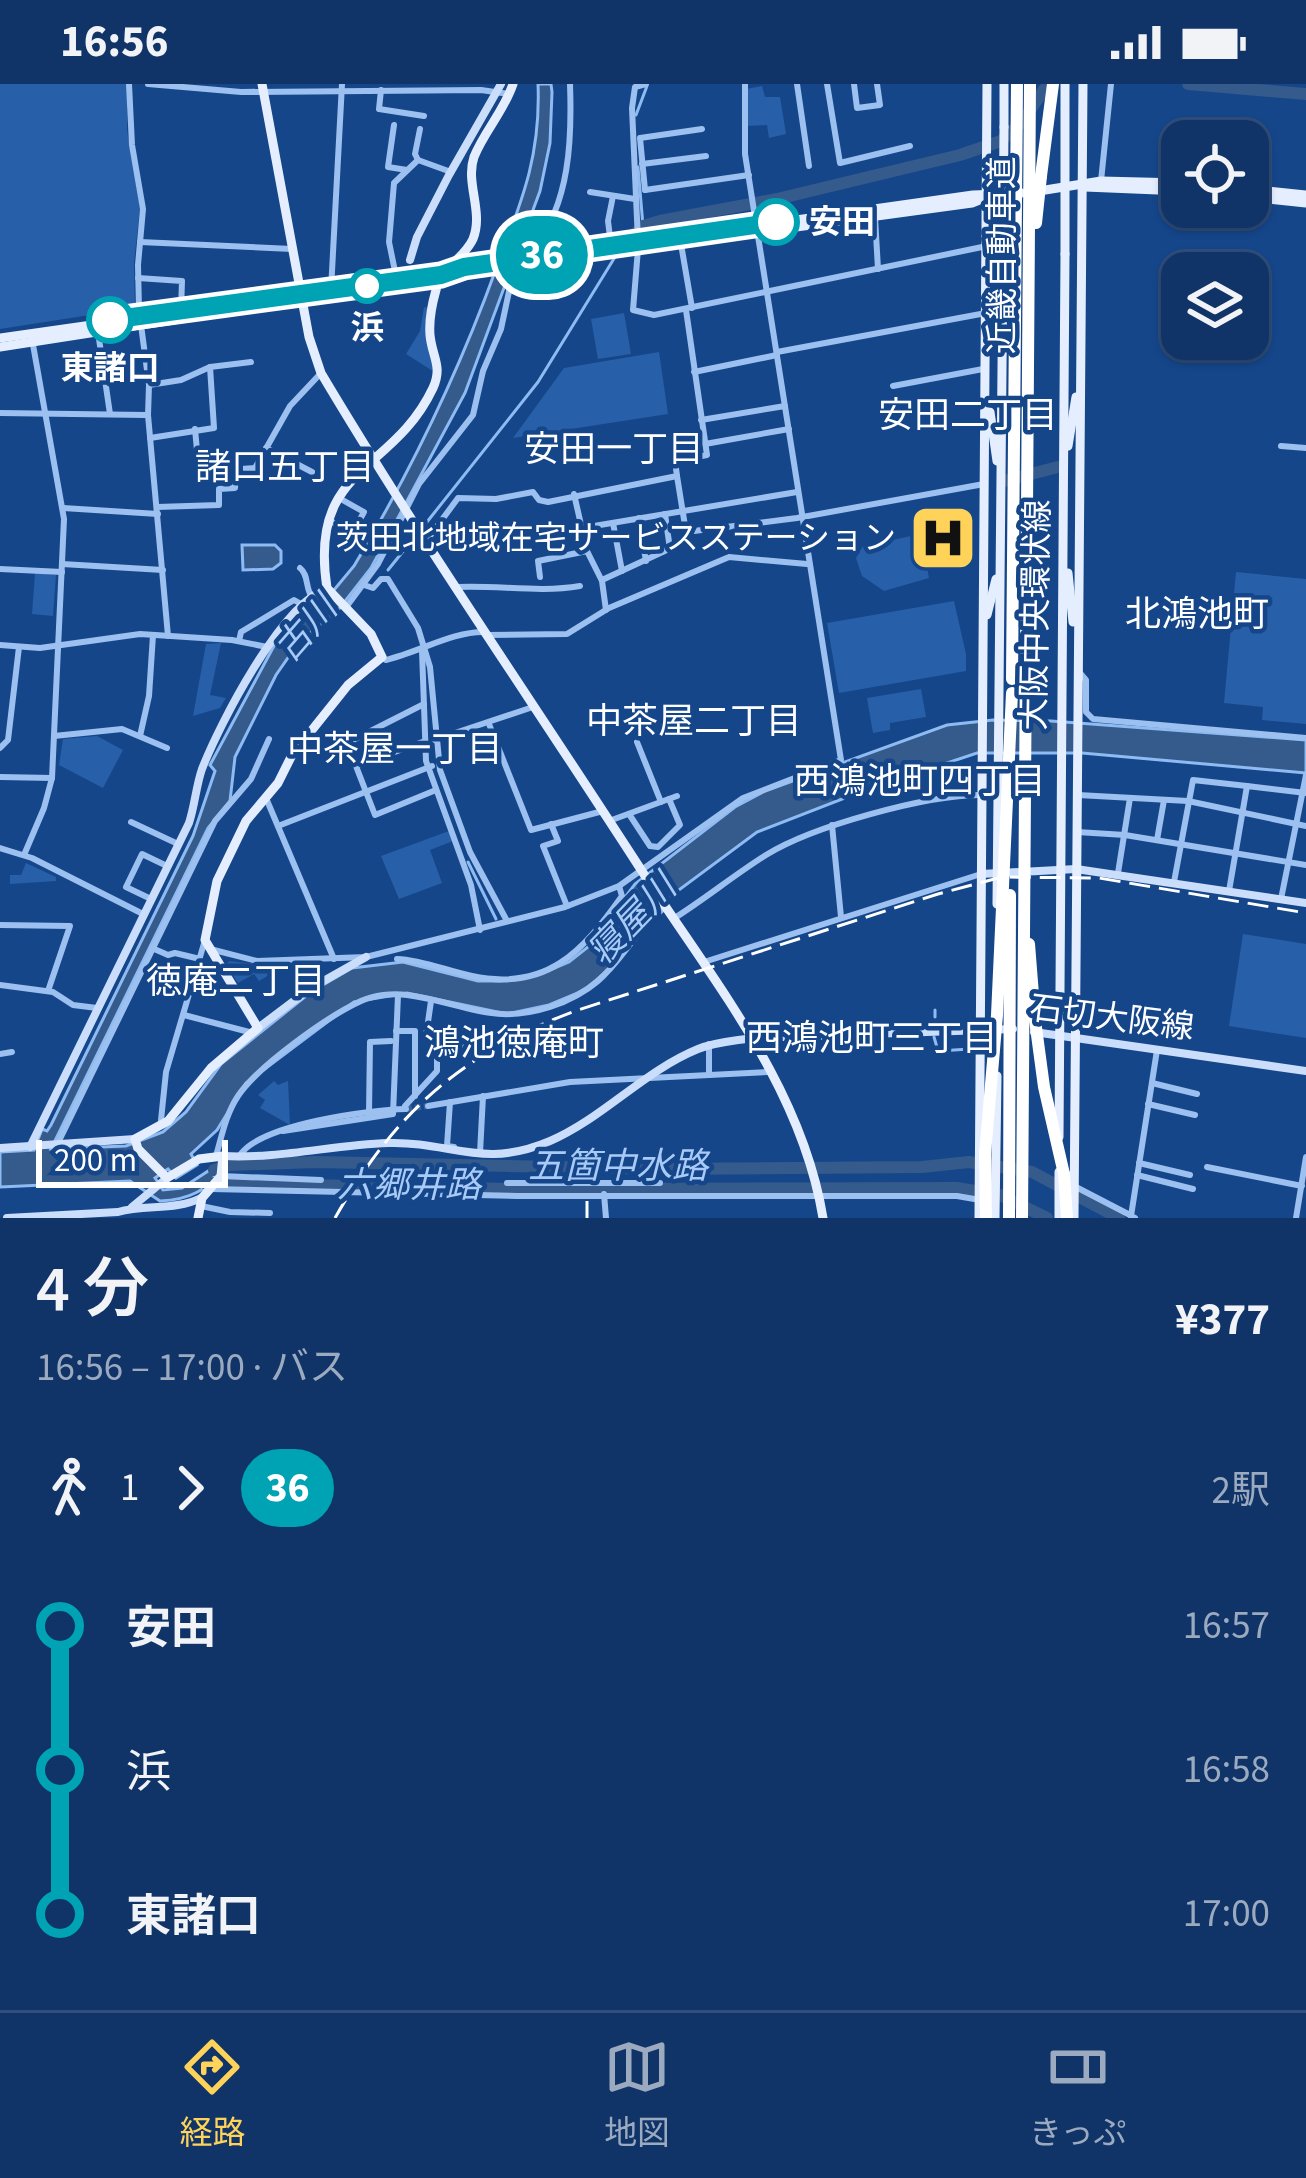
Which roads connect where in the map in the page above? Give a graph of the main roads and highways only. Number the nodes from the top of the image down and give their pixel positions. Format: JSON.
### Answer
{"nodes":[{"id":1,"x":988,"y":84,"type":"edge"},
{"id":2,"x":1011,"y":84,"type":"edge"},
{"id":3,"x":1030,"y":84,"type":"edge"},
{"id":4,"x":1053,"y":84,"type":"edge"},
{"id":5,"x":1065,"y":84,"type":"edge"},
{"id":6,"x":1083,"y":84,"type":"edge"},
{"id":7,"x":262,"y":88,"type":"edge"},
{"id":8,"x":506,"y":88,"type":"edge"},
{"id":9,"x":1010,"y":124,"type":"junction"},
{"id":10,"x":1161,"y":185,"type":"edge"},
{"id":11,"x":1080,"y":187,"type":"junction"},
{"id":12,"x":1161,"y":187,"type":"edge"},
{"id":13,"x":1269,"y":195,"type":"edge"},
{"id":14,"x":987,"y":196,"type":"junction"},
{"id":15,"x":1306,"y":199,"type":"edge"},
{"id":16,"x":758,"y":229,"type":"junction"},
{"id":17,"x":635,"y":243,"type":"junction"},
{"id":18,"x":611,"y":248,"type":"junction"},
{"id":19,"x":515,"y":263,"type":"junction"},
{"id":20,"x":441,"y":275,"type":"junction"},
{"id":21,"x":301,"y":296,"type":"junction"},
{"id":22,"x":142,"y":321,"type":"junction"},
{"id":23,"x":32,"y":338,"type":"junction"},
{"id":24,"x":0,"y":342,"type":"edge"},
{"id":25,"x":986,"y":368,"type":"junction"},
{"id":26,"x":1080,"y":374,"type":"junction"},
{"id":27,"x":1028,"y":403,"type":"junction"},
{"id":28,"x":375,"y":458,"type":"junction"},
{"id":29,"x":1064,"y":463,"type":"junction"},
{"id":30,"x":1001,"y":523,"type":"junction"},
{"id":31,"x":1064,"y":550,"type":"junction"},
{"id":32,"x":983,"y":632,"type":"junction"},
{"id":33,"x":1078,"y":683,"type":"junction"},
{"id":34,"x":1012,"y":693,"type":"junction"},
{"id":35,"x":1024,"y":889,"type":"junction"},
{"id":36,"x":991,"y":1208,"type":"edge"},
{"id":37,"x":198,"y":1218,"type":"edge"},
{"id":38,"x":824,"y":1218,"type":"edge"},
{"id":39,"x":1015,"y":1218,"type":"edge"},
{"id":40,"x":1067,"y":1218,"type":"edge"}],
"edges":[{"from":1,"to":14,"type":"main road"},
{"from":2,"to":9,"type":"highway","name":"近畿自動車道","bridge":true},
{"from":3,"to":27,"type":"highway","name":"近畿自動車道","bridge":true},
{"from":4,"to":27,"type":"highway","bridge":true},
{"from":5,"to":29,"type":"main road","name":"大阪中央環状線","bridge":true},
{"from":6,"to":11,"type":"main road"},
{"from":7,"to":21,"type":"main road"},
{"from":8,"to":20,"type":"main road"},
{"from":9,"to":30,"type":"main road","name":"大阪中央環状線","bridge":true},
{"from":9,"to":34,"type":"highway","name":"近畿自動車道","bridge":true},
{"from":10,"to":11,"type":"main road"},
{"from":11,"to":12,"type":"main road"},
{"from":11,"to":14,"type":"main road"},
{"from":11,"to":26,"type":"main road"},
{"from":13,"to":15,"type":"main road"},
{"from":14,"to":16,"type":"main road"},
{"from":14,"to":16,"type":"main road"},
{"from":14,"to":25,"type":"main road"},
{"from":16,"to":17,"type":"main road"},
{"from":16,"to":17,"type":"main road"},
{"from":17,"to":18,"type":"main road"},
{"from":18,"to":19,"type":"main road"},
{"from":18,"to":19,"type":"main road"},
{"from":19,"to":20,"type":"main road"},
{"from":20,"to":21,"type":"main road"},
{"from":20,"to":28,"type":"main road"},
{"from":21,"to":22,"type":"main road"},
{"from":21,"to":22,"type":"main road"},
{"from":21,"to":28,"type":"main road"},
{"from":22,"to":23,"type":"main road"},
{"from":22,"to":23,"type":"main road"},
{"from":23,"to":24,"type":"main road"},
{"from":25,"to":30,"type":"main road"},
{"from":25,"to":32,"type":"main road"},
{"from":26,"to":29,"type":"main road"},
{"from":26,"to":33,"type":"main road"},
{"from":27,"to":35,"type":"highway","name":"近畿自動車道","bridge":true},
{"from":28,"to":37,"type":"main road"},
{"from":28,"to":38,"type":"main road"},
{"from":29,"to":31,"type":"main road","name":"大阪中央環状線"},
{"from":30,"to":32,"type":"main road"},
{"from":30,"to":36,"type":"main road","name":"大阪中央環状線"},
{"from":31,"to":33,"type":"main road"},
{"from":31,"to":40,"type":"main road","name":"大阪中央環状線"},
{"from":32,"to":36,"type":"main road","bridge":true},
{"from":33,"to":40,"type":"main road"},
{"from":34,"to":36,"type":"highway","bridge":true},
{"from":34,"to":39,"type":"highway","name":"近畿自動車道","bridge":true},
{"from":35,"to":39,"type":"highway","name":"近畿自動車道","bridge":true},
{"from":35,"to":40,"type":"highway","bridge":true}]}
